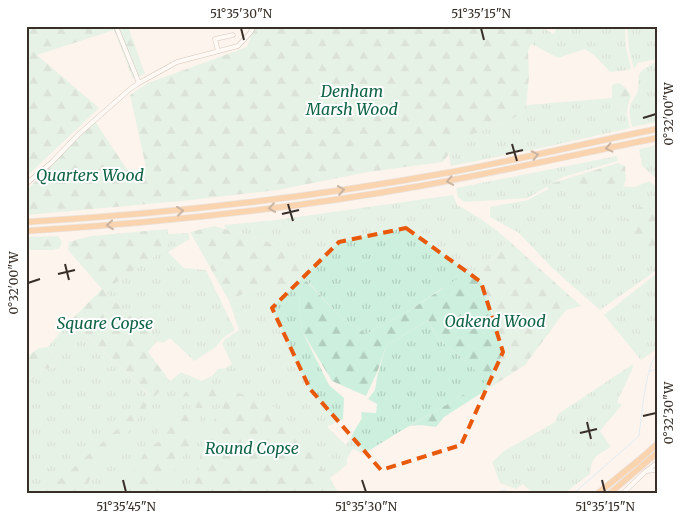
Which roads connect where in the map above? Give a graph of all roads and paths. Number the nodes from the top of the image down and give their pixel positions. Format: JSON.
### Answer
{"nodes":[{"id":1,"x":254,"y":26,"type":"edge"},
{"id":2,"x":117,"y":28,"type":"dead end"},
{"id":3,"x":233,"y":35,"type":"dead end"},
{"id":4,"x":218,"y":51,"type":"junction"},
{"id":5,"x":139,"y":83,"type":"junction"},
{"id":6,"x":657,"y":129,"type":"edge"},
{"id":7,"x":657,"y":138,"type":"edge"},
{"id":8,"x":26,"y":184,"type":"edge"},
{"id":9,"x":26,"y":222,"type":"edge"},
{"id":10,"x":26,"y":231,"type":"edge"},
{"id":11,"x":657,"y":444,"type":"edge"},
{"id":12,"x":657,"y":453,"type":"edge"},
{"id":13,"x":657,"y":463,"type":"edge"},
{"id":14,"x":657,"y":470,"type":"edge"},
{"id":15,"x":646,"y":471,"type":"junction"},
{"id":16,"x":597,"y":494,"type":"edge"},
{"id":17,"x":609,"y":494,"type":"edge"},
{"id":18,"x":622,"y":494,"type":"edge"}],
"edges":[{"from":1,"to":4,"type":"street"},
{"from":2,"to":5,"type":"street"},
{"from":3,"to":4,"type":"street"},
{"from":4,"to":5,"type":"street"},
{"from":5,"to":8,"type":"street"},
{"from":9,"to":6,"type":"highway","one_way":true},
{"from":7,"to":10,"type":"highway","one_way":true},
{"from":11,"to":16,"type":"highway"},
{"from":12,"to":17,"type":"highway"},
{"from":13,"to":15,"type":"street"},
{"from":14,"to":15,"type":"street"},
{"from":15,"to":18,"type":"street"}]}
